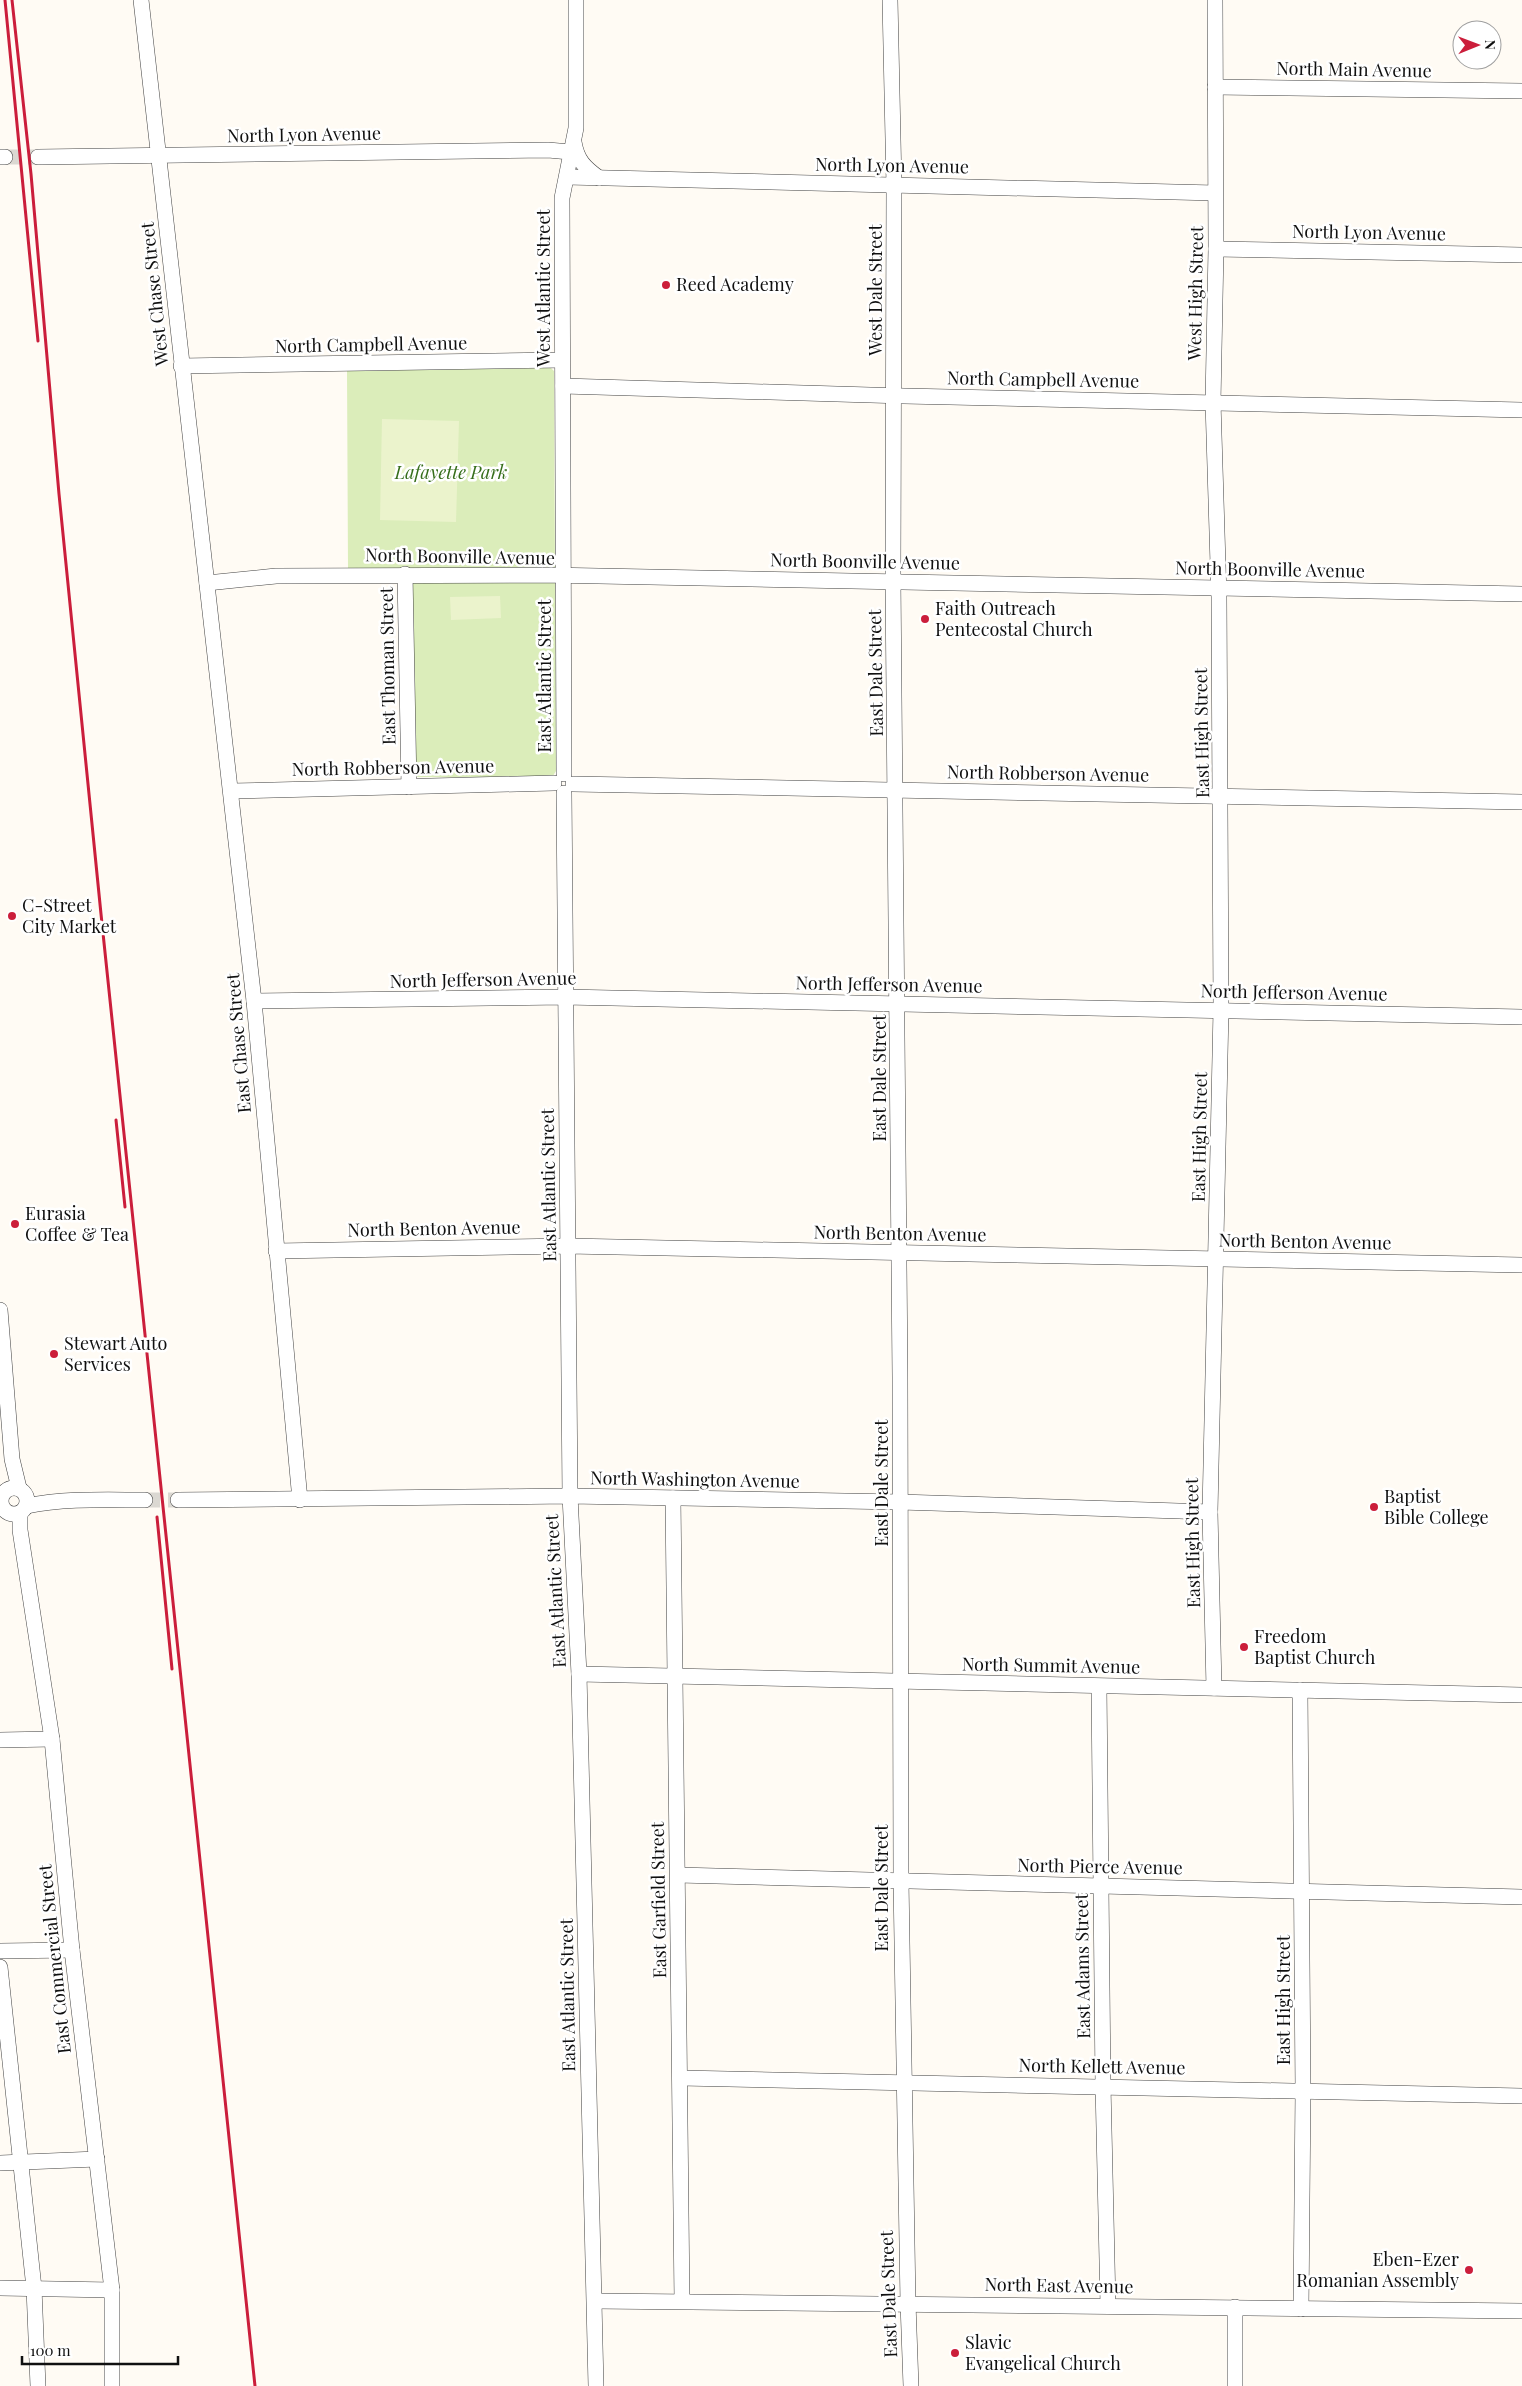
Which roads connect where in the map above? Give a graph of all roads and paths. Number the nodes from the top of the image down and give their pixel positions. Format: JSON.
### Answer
{"nodes":[{"id":1,"x":141,"y":0,"type":"edge"},
{"id":2,"x":576,"y":0,"type":"edge"},
{"id":3,"x":890,"y":0,"type":"edge"},
{"id":4,"x":1215,"y":0,"type":"edge"},
{"id":5,"x":1215,"y":87,"type":"junction"},
{"id":6,"x":1522,"y":90,"type":"edge"},
{"id":7,"x":572,"y":146,"type":"junction"},
{"id":8,"x":159,"y":156,"type":"junction"},
{"id":9,"x":38,"y":157,"type":"tunnel mouth"},
{"id":10,"x":567,"y":177,"type":"junction"},
{"id":11,"x":599,"y":178,"type":"junction"},
{"id":12,"x":894,"y":185,"type":"junction"},
{"id":13,"x":1215,"y":193,"type":"junction"},
{"id":14,"x":1216,"y":249,"type":"junction"},
{"id":15,"x":1522,"y":255,"type":"edge"},
{"id":16,"x":562,"y":360,"type":"junction"},
{"id":17,"x":181,"y":366,"type":"junction"},
{"id":18,"x":563,"y":386,"type":"junction"},
{"id":19,"x":895,"y":396,"type":"junction"},
{"id":20,"x":1213,"y":402,"type":"junction"},
{"id":21,"x":1522,"y":410,"type":"edge"},
{"id":22,"x":405,"y":574,"type":"junction"},
{"id":23,"x":562,"y":577,"type":"junction"},
{"id":24,"x":893,"y":580,"type":"junction"},
{"id":25,"x":207,"y":583,"type":"junction"},
{"id":26,"x":1219,"y":587,"type":"junction"},
{"id":27,"x":1522,"y":594,"type":"edge"},
{"id":28,"x":564,"y":784,"type":"junction"},
{"id":29,"x":409,"y":787,"type":"junction"},
{"id":30,"x":896,"y":790,"type":"junction"},
{"id":31,"x":232,"y":791,"type":"junction"},
{"id":32,"x":1221,"y":796,"type":"junction"},
{"id":33,"x":1522,"y":802,"type":"edge"},
{"id":34,"x":565,"y":997,"type":"junction"},
{"id":35,"x":254,"y":1001,"type":"junction"},
{"id":36,"x":898,"y":1004,"type":"junction"},
{"id":37,"x":1221,"y":1010,"type":"junction"},
{"id":38,"x":1522,"y":1016,"type":"edge"},
{"id":39,"x":568,"y":1246,"type":"junction"},
{"id":40,"x":276,"y":1251,"type":"junction"},
{"id":41,"x":899,"y":1253,"type":"junction"},
{"id":42,"x":1216,"y":1259,"type":"junction"},
{"id":43,"x":1522,"y":1266,"type":"edge"},
{"id":44,"x":0,"y":1310,"type":"edge"},
{"id":45,"x":570,"y":1496,"type":"junction"},
{"id":46,"x":673,"y":1498,"type":"junction"},
{"id":47,"x":145,"y":1500,"type":"tunnel mouth"},
{"id":48,"x":178,"y":1500,"type":"tunnel mouth"},
{"id":49,"x":300,"y":1500,"type":"junction"},
{"id":50,"x":14,"y":1501,"type":"edge"},
{"id":51,"x":900,"y":1502,"type":"junction"},
{"id":52,"x":1210,"y":1512,"type":"junction"},
{"id":53,"x":579,"y":1674,"type":"junction"},
{"id":54,"x":675,"y":1675,"type":"junction"},
{"id":55,"x":900,"y":1681,"type":"junction"},
{"id":56,"x":1099,"y":1687,"type":"junction"},
{"id":57,"x":1214,"y":1688,"type":"junction"},
{"id":58,"x":1300,"y":1690,"type":"junction"},
{"id":59,"x":1522,"y":1694,"type":"edge"},
{"id":60,"x":52,"y":1739,"type":"junction"},
{"id":61,"x":0,"y":1740,"type":"edge"},
{"id":62,"x":678,"y":1875,"type":"junction"},
{"id":63,"x":901,"y":1881,"type":"junction"},
{"id":64,"x":1100,"y":1886,"type":"junction"},
{"id":65,"x":1302,"y":1891,"type":"junction"},
{"id":66,"x":1522,"y":1897,"type":"edge"},
{"id":67,"x":72,"y":1950,"type":"junction"},
{"id":68,"x":0,"y":1951,"type":"edge"},
{"id":69,"x":0,"y":1968,"type":"edge"},
{"id":70,"x":680,"y":2078,"type":"junction"},
{"id":71,"x":903,"y":2082,"type":"junction"},
{"id":72,"x":1103,"y":2086,"type":"junction"},
{"id":73,"x":1303,"y":2091,"type":"junction"},
{"id":74,"x":1522,"y":2096,"type":"edge"},
{"id":75,"x":97,"y":2159,"type":"junction"},
{"id":76,"x":0,"y":2163,"type":"edge"},
{"id":77,"x":21,"y":2163,"type":"junction"},
{"id":78,"x":0,"y":2288,"type":"edge"},
{"id":79,"x":34,"y":2288,"type":"junction"},
{"id":80,"x":112,"y":2290,"type":"junction"},
{"id":81,"x":594,"y":2301,"type":"junction"},
{"id":82,"x":682,"y":2301,"type":"junction"},
{"id":83,"x":908,"y":2303,"type":"junction"},
{"id":84,"x":1108,"y":2305,"type":"junction"},
{"id":85,"x":1235,"y":2307,"type":"junction"},
{"id":86,"x":1301,"y":2309,"type":"junction"},
{"id":87,"x":1522,"y":2311,"type":"edge"},
{"id":88,"x":38,"y":2386,"type":"edge"},
{"id":89,"x":112,"y":2386,"type":"edge"},
{"id":90,"x":596,"y":2386,"type":"edge"},
{"id":91,"x":911,"y":2386,"type":"edge"},
{"id":92,"x":1236,"y":2386,"type":"edge"}],
"edges":[{"from":1,"to":8,"type":"street","name":"West Chase Street"},
{"from":2,"to":7,"type":"street","name":"West Atlantic Street"},
{"from":3,"to":12,"type":"street","name":"West Dale Street"},
{"from":4,"to":5,"type":"street","name":"West High Street"},
{"from":5,"to":6,"type":"street","name":"North Main Avenue"},
{"from":5,"to":13,"type":"street","name":"West High Street"},
{"from":7,"to":8,"type":"street","name":"North Lyon Avenue"},
{"from":7,"to":10,"type":"street","name":"West Atlantic Street"},
{"from":7,"to":11,"type":"street"},
{"from":8,"to":9,"type":"street","name":"North Lyon Avenue"},
{"from":8,"to":17,"type":"street","name":"West Chase Street"},
{"from":10,"to":11,"type":"street","name":"North Lyon Avenue"},
{"from":10,"to":16,"type":"street","name":"West Atlantic Street"},
{"from":11,"to":12,"type":"street","name":"North Lyon Avenue"},
{"from":12,"to":13,"type":"street","name":"North Lyon Avenue"},
{"from":12,"to":19,"type":"street","name":"West Dale Street"},
{"from":13,"to":14,"type":"street","name":"West High Street"},
{"from":14,"to":15,"type":"street","name":"North Lyon Avenue"},
{"from":14,"to":20,"type":"street","name":"West High Street"},
{"from":16,"to":17,"type":"street","name":"North Campbell Avenue"},
{"from":16,"to":18,"type":"street","name":"West Atlantic Street"},
{"from":17,"to":25,"type":"street","name":"West Chase Street"},
{"from":18,"to":19,"type":"street","name":"North Campbell Avenue"},
{"from":18,"to":23,"type":"street","name":"West Atlantic Street"},
{"from":19,"to":20,"type":"street","name":"North Campbell Avenue"},
{"from":19,"to":24,"type":"street","name":"West Dale Street"},
{"from":20,"to":21,"type":"street","name":"North Campbell Avenue"},
{"from":20,"to":26,"type":"street","name":"West High Street"},
{"from":22,"to":23,"type":"street","name":"North Boonville Avenue"},
{"from":22,"to":25,"type":"street","name":"North Boonville Avenue"},
{"from":22,"to":29,"type":"street","name":"East Thoman Street"},
{"from":23,"to":24,"type":"street","name":"North Boonville Avenue"},
{"from":23,"to":28,"type":"street","name":"East Atlantic Street"},
{"from":24,"to":26,"type":"street","name":"North Boonville Avenue"},
{"from":24,"to":30,"type":"street","name":"East Dale Street"},
{"from":25,"to":31,"type":"street","name":"East Chase Street"},
{"from":26,"to":27,"type":"street","name":"North Boonville Avenue"},
{"from":26,"to":32,"type":"street","name":"East High Street"},
{"from":28,"to":29,"type":"street","name":"North Robberson Avenue"},
{"from":28,"to":30,"type":"street","name":"North Robberson Avenue"},
{"from":28,"to":34,"type":"street","name":"East Atlantic Street"},
{"from":29,"to":31,"type":"street","name":"North Robberson Avenue"},
{"from":30,"to":32,"type":"street","name":"North Robberson Avenue"},
{"from":30,"to":36,"type":"street","name":"East Dale Street"},
{"from":31,"to":35,"type":"street","name":"East Chase Street"},
{"from":32,"to":33,"type":"street","name":"North Robberson Avenue"},
{"from":32,"to":37,"type":"street","name":"East High Street"},
{"from":34,"to":35,"type":"street","name":"North Jefferson Avenue"},
{"from":34,"to":36,"type":"street","name":"North Jefferson Avenue"},
{"from":34,"to":39,"type":"street","name":"East Atlantic Street"},
{"from":35,"to":40,"type":"street","name":"East Chase Street"},
{"from":36,"to":37,"type":"street","name":"North Jefferson Avenue"},
{"from":36,"to":41,"type":"street","name":"East Dale Street"},
{"from":37,"to":38,"type":"street","name":"North Jefferson Avenue"},
{"from":37,"to":42,"type":"street","name":"East High Street"},
{"from":39,"to":40,"type":"street","name":"North Benton Avenue"},
{"from":39,"to":41,"type":"street","name":"North Benton Avenue"},
{"from":39,"to":45,"type":"street","name":"East Atlantic Street"},
{"from":40,"to":49,"type":"street","name":"East Chase Street"},
{"from":41,"to":42,"type":"street","name":"North Benton Avenue"},
{"from":41,"to":51,"type":"street","name":"East Dale Street"},
{"from":42,"to":43,"type":"street","name":"North Benton Avenue"},
{"from":42,"to":52,"type":"street","name":"East High Street"},
{"from":44,"to":50,"type":"street","name":"East Commercial Street"},
{"from":45,"to":46,"type":"street","name":"North Washington Avenue"},
{"from":45,"to":49,"type":"street","name":"North Washington Avenue"},
{"from":45,"to":53,"type":"street","name":"East Atlantic Street"},
{"from":46,"to":51,"type":"street","name":"North Washington Avenue"},
{"from":46,"to":54,"type":"street","name":"East Garfield Street"},
{"from":47,"to":50,"type":"street"},
{"from":48,"to":49,"type":"street","name":"North Washington Avenue"},
{"from":50,"to":60,"type":"street","name":"East Commercial Street"},
{"from":51,"to":52,"type":"street","name":"North Washington Avenue"},
{"from":51,"to":55,"type":"street","name":"East Dale Street"},
{"from":52,"to":57,"type":"street","name":"East High Street"},
{"from":53,"to":54,"type":"street","name":"North Summit Avenue"},
{"from":53,"to":81,"type":"street","name":"East Atlantic Street"},
{"from":54,"to":55,"type":"street","name":"North Summit Avenue"},
{"from":54,"to":62,"type":"street","name":"East Garfield Street"},
{"from":55,"to":56,"type":"street","name":"North Summit Avenue"},
{"from":55,"to":63,"type":"street","name":"East Dale Street"},
{"from":56,"to":57,"type":"street","name":"North Summit Avenue"},
{"from":56,"to":64,"type":"street","name":"East Adams Street"},
{"from":57,"to":58,"type":"street","name":"North Summit Avenue"},
{"from":58,"to":59,"type":"street","name":"North Summit Avenue"},
{"from":58,"to":65,"type":"street","name":"East High Street"},
{"from":60,"to":61,"type":"street"},
{"from":60,"to":67,"type":"street","name":"East Commercial Street"},
{"from":62,"to":63,"type":"street","name":"North Pierce Avenue"},
{"from":62,"to":70,"type":"street","name":"East Garfield Street"},
{"from":63,"to":64,"type":"street","name":"North Pierce Avenue"},
{"from":63,"to":71,"type":"street","name":"East Dale Street"},
{"from":64,"to":65,"type":"street","name":"North Pierce Avenue"},
{"from":64,"to":72,"type":"street","name":"East Adams Street"},
{"from":65,"to":66,"type":"street","name":"North Pierce Avenue"},
{"from":65,"to":73,"type":"street","name":"East High Street"},
{"from":67,"to":68,"type":"street"},
{"from":67,"to":75,"type":"street","name":"East Commercial Street"},
{"from":69,"to":77,"type":"street"},
{"from":70,"to":71,"type":"street","name":"North Kellett Avenue"},
{"from":70,"to":82,"type":"street","name":"East Garfield Street"},
{"from":71,"to":72,"type":"street","name":"North Kellett Avenue"},
{"from":71,"to":83,"type":"street","name":"East Dale Street"},
{"from":72,"to":73,"type":"street","name":"North Kellett Avenue"},
{"from":72,"to":84,"type":"street","name":"East Adams Street"},
{"from":73,"to":74,"type":"street","name":"North Kellett Avenue"},
{"from":73,"to":86,"type":"street","name":"East High Street"},
{"from":75,"to":77,"type":"street"},
{"from":75,"to":80,"type":"street","name":"East Commercial Street"},
{"from":76,"to":77,"type":"street"},
{"from":77,"to":79,"type":"street"},
{"from":78,"to":79,"type":"street"},
{"from":79,"to":80,"type":"street"},
{"from":79,"to":88,"type":"street"},
{"from":80,"to":89,"type":"street","name":"East Commercial Street"},
{"from":81,"to":82,"type":"street","name":"North East Avenue"},
{"from":81,"to":90,"type":"street","name":"East Atlantic Street"},
{"from":82,"to":83,"type":"street","name":"North East Avenue"},
{"from":83,"to":84,"type":"street","name":"North East Avenue"},
{"from":83,"to":91,"type":"street","name":"East Dale Street"},
{"from":84,"to":85,"type":"street","name":"North East Avenue"},
{"from":85,"to":86,"type":"street","name":"North East Avenue"},
{"from":85,"to":92,"type":"street"},
{"from":86,"to":87,"type":"street","name":"North East Avenue"}]}
